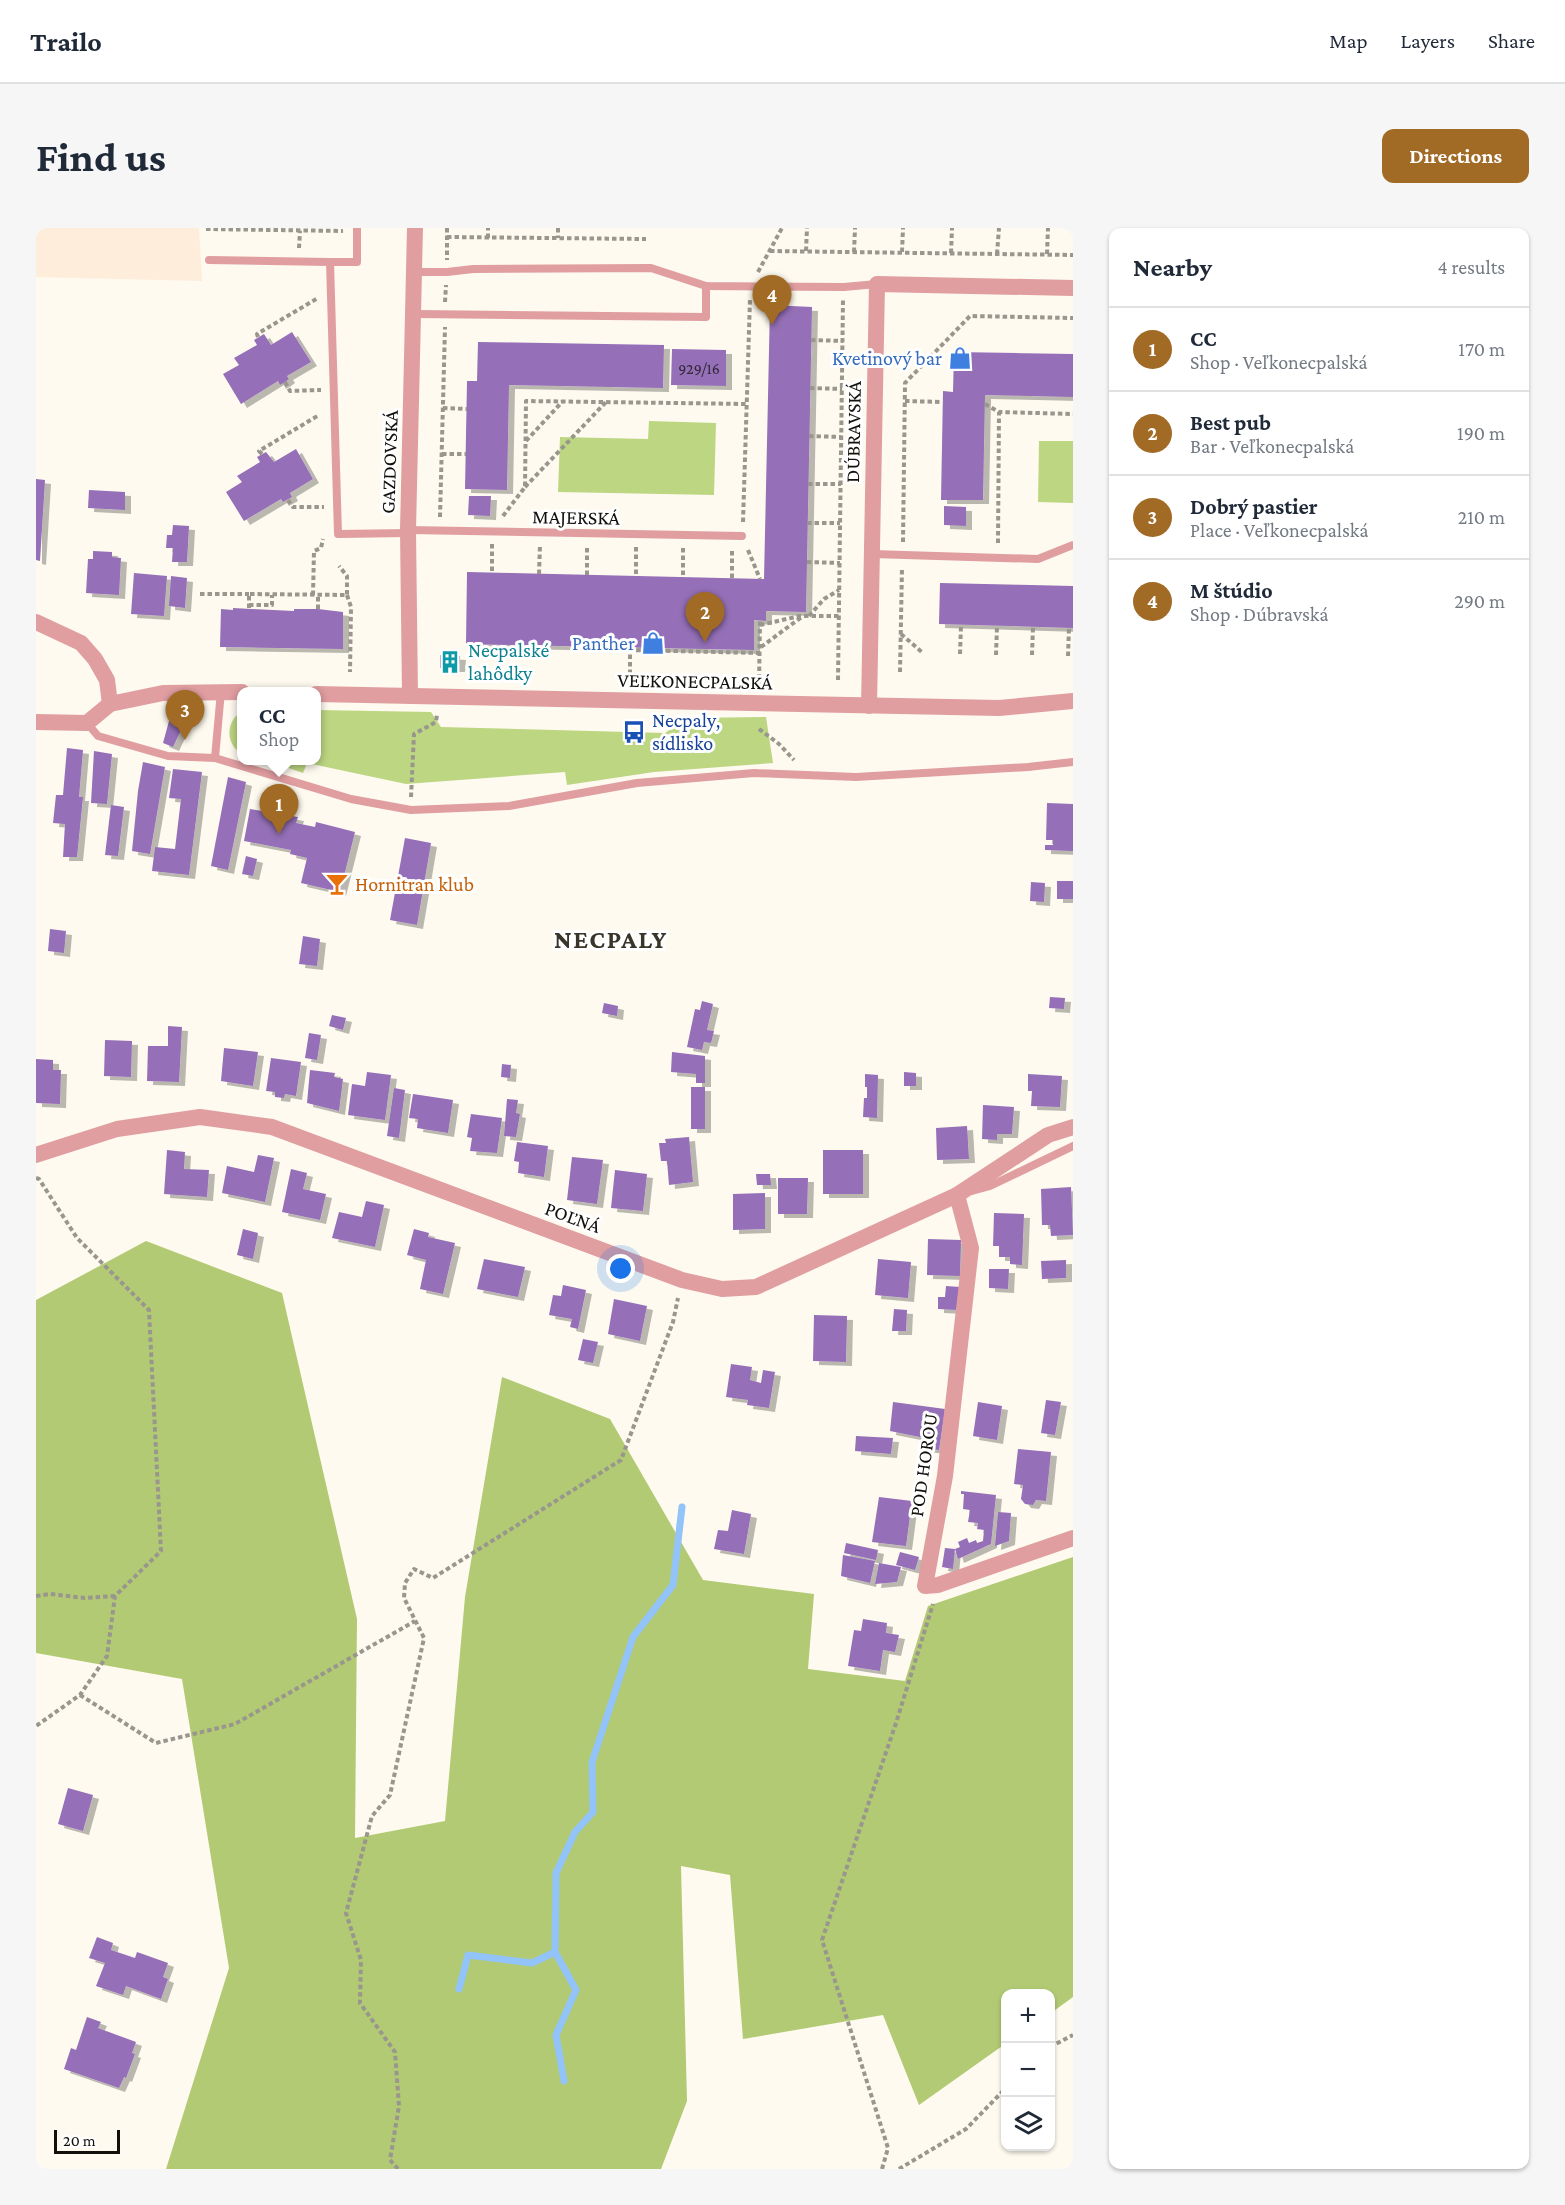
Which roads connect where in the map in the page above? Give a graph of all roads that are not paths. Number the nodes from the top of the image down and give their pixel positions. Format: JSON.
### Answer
{"nodes":[{"id":1,"x":357,"y":228,"type":"edge"},
{"id":2,"x":415,"y":228,"type":"edge"},
{"id":3,"x":208,"y":260,"type":"dead end"},
{"id":4,"x":330,"y":262,"type":"junction"},
{"id":5,"x":414,"y":272,"type":"junction"},
{"id":6,"x":877,"y":284,"type":"junction"},
{"id":7,"x":706,"y":286,"type":"junction"},
{"id":8,"x":1073,"y":288,"type":"edge"},
{"id":9,"x":414,"y":314,"type":"junction"},
{"id":10,"x":408,"y":531,"type":"junction"},
{"id":11,"x":742,"y":536,"type":"road end"},
{"id":12,"x":1073,"y":545,"type":"edge"},
{"id":13,"x":872,"y":554,"type":"junction"},
{"id":14,"x":36,"y":622,"type":"edge"},
{"id":15,"x":221,"y":691,"type":"junction"},
{"id":16,"x":237,"y":692,"type":"edge"},
{"id":17,"x":321,"y":694,"type":"edge"},
{"id":18,"x":410,"y":696,"type":"junction"},
{"id":19,"x":1073,"y":701,"type":"edge"},
{"id":20,"x":110,"y":704,"type":"junction"},
{"id":21,"x":869,"y":706,"type":"junction"},
{"id":22,"x":39,"y":722,"type":"edge"},
{"id":23,"x":87,"y":723,"type":"junction"},
{"id":24,"x":215,"y":759,"type":"junction"},
{"id":25,"x":1073,"y":762,"type":"edge"},
{"id":26,"x":1073,"y":1127,"type":"edge"},
{"id":27,"x":1073,"y":1146,"type":"edge"},
{"id":28,"x":36,"y":1155,"type":"edge"},
{"id":29,"x":957,"y":1195,"type":"junction"},
{"id":30,"x":1073,"y":1538,"type":"edge"}],
"edges":[{"from":1,"to":4,"type":"lane"},
{"from":2,"to":5,"type":"street","name":"GAZDOVSKÁ"},
{"from":3,"to":4,"type":"lane"},
{"from":4,"to":10,"type":"lane","name":"MAJERSKÁ"},
{"from":5,"to":7,"type":"lane"},
{"from":5,"to":9,"type":"street","name":"GAZDOVSKÁ"},
{"from":6,"to":7,"type":"lane"},
{"from":6,"to":8,"type":"street"},
{"from":6,"to":13,"type":"street","name":"DÚBRAVSKÁ"},
{"from":7,"to":9,"type":"lane"},
{"from":9,"to":10,"type":"street","name":"GAZDOVSKÁ"},
{"from":10,"to":11,"type":"lane","name":"MAJERSKÁ"},
{"from":10,"to":18,"type":"street","name":"GAZDOVSKÁ"},
{"from":12,"to":13,"type":"lane"},
{"from":13,"to":21,"type":"street","name":"DÚBRAVSKÁ"},
{"from":14,"to":20,"type":"street"},
{"from":15,"to":16,"type":"street"},
{"from":15,"to":20,"type":"street"},
{"from":15,"to":24,"type":"lane"},
{"from":17,"to":18,"type":"street","name":"VEĽKONECPALSKÁ"},
{"from":18,"to":21,"type":"street","name":"VEĽKONECPALSKÁ"},
{"from":19,"to":21,"type":"street","name":"VEĽKONECPALSKÁ"},
{"from":20,"to":23,"type":"street"},
{"from":22,"to":23,"type":"street"},
{"from":23,"to":24,"type":"lane"},
{"from":24,"to":25,"type":"lane"},
{"from":26,"to":29,"type":"street","name":"POĽNÁ"},
{"from":27,"to":29,"type":"lane"},
{"from":28,"to":29,"type":"street","name":"POĽNÁ"},
{"from":29,"to":30,"type":"street","name":"POD HOROU"}]}
